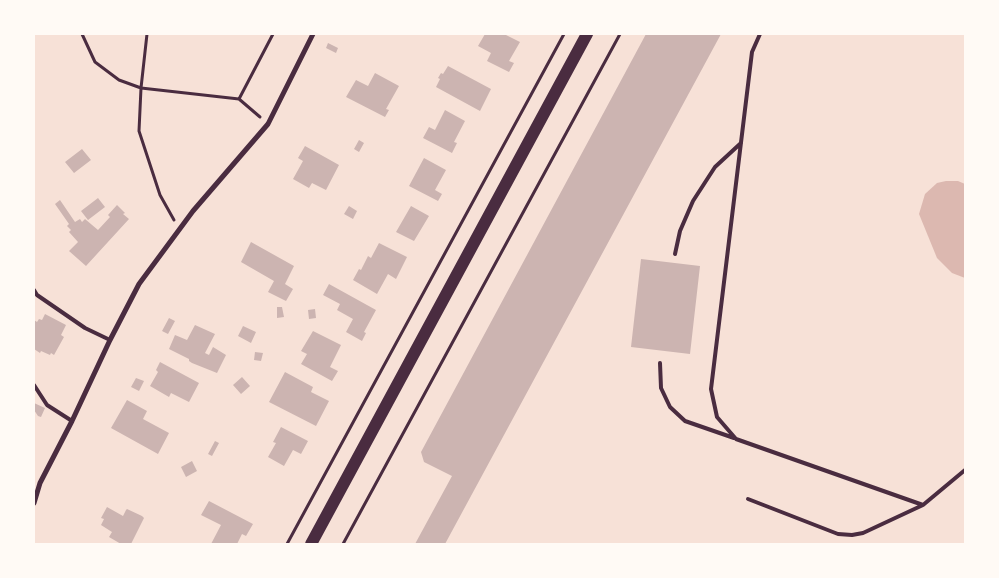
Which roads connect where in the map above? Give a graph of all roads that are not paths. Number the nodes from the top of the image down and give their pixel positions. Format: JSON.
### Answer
{"nodes":[{"id":1,"x":313,"y":34,"type":"edge"},
{"id":2,"x":587,"y":34,"type":"edge"},
{"id":3,"x":760,"y":34,"type":"edge"},
{"id":4,"x":741,"y":143,"type":"junction"},
{"id":5,"x":675,"y":254,"type":"dead end"},
{"id":6,"x":34,"y":290,"type":"edge"},
{"id":7,"x":110,"y":340,"type":"junction"},
{"id":8,"x":660,"y":363,"type":"dead end"},
{"id":9,"x":34,"y":385,"type":"edge"},
{"id":10,"x":72,"y":421,"type":"junction"},
{"id":11,"x":736,"y":439,"type":"junction"},
{"id":12,"x":965,"y":470,"type":"edge"},
{"id":13,"x":748,"y":499,"type":"dead end"},
{"id":14,"x":34,"y":503,"type":"edge"},
{"id":15,"x":923,"y":505,"type":"junction"},
{"id":16,"x":311,"y":544,"type":"edge"}],
"edges":[{"from":1,"to":7,"type":"street"},
{"from":2,"to":16,"type":"main road"},
{"from":3,"to":4,"type":"lane"},
{"from":4,"to":5,"type":"lane"},
{"from":4,"to":11,"type":"lane"},
{"from":6,"to":7,"type":"lane"},
{"from":7,"to":10,"type":"street"},
{"from":8,"to":11,"type":"lane"},
{"from":9,"to":10,"type":"lane"},
{"from":10,"to":14,"type":"street"},
{"from":11,"to":15,"type":"lane"},
{"from":12,"to":15,"type":"lane"},
{"from":13,"to":15,"type":"lane"}]}
